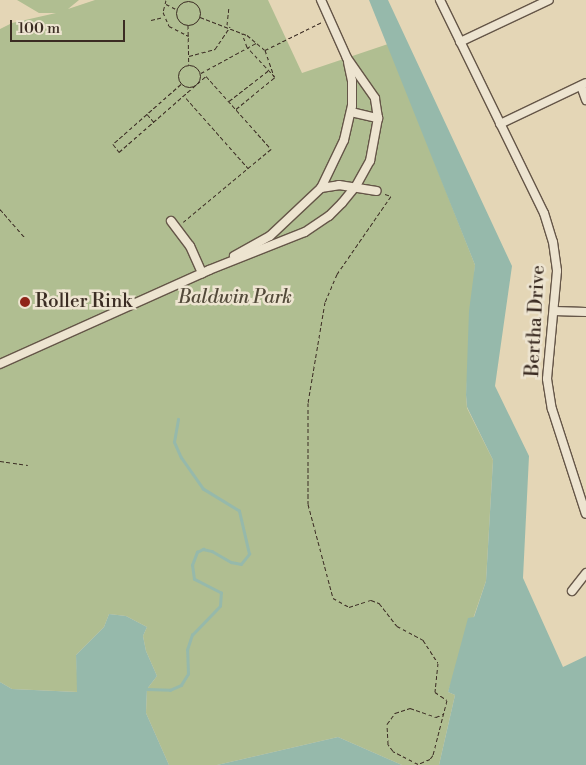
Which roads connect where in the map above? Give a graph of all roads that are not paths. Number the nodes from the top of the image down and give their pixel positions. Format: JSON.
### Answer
{"nodes":[{"id":1,"x":320,"y":0,"type":"edge"},
{"id":2,"x":440,"y":0,"type":"edge"},
{"id":3,"x":548,"y":0,"type":"edge"},
{"id":4,"x":460,"y":42,"type":"junction"},
{"id":5,"x":347,"y":58,"type":"junction"},
{"id":6,"x":583,"y":85,"type":"edge"},
{"id":7,"x":586,"y":100,"type":"edge"},
{"id":8,"x":351,"y":112,"type":"junction"},
{"id":9,"x":378,"y":118,"type":"junction"},
{"id":10,"x":500,"y":124,"type":"junction"},
{"id":11,"x":356,"y":186,"type":"junction"},
{"id":12,"x":321,"y":188,"type":"junction"},
{"id":13,"x":377,"y":191,"type":"road end"},
{"id":14,"x":174,"y":224,"type":"road end"},
{"id":15,"x":206,"y":272,"type":"junction"},
{"id":16,"x":554,"y":311,"type":"junction"},
{"id":17,"x":586,"y":312,"type":"edge"},
{"id":18,"x":0,"y":364,"type":"edge"},
{"id":19,"x":586,"y":514,"type":"edge"},
{"id":20,"x":586,"y":573,"type":"edge"},
{"id":21,"x":572,"y":591,"type":"dead end"}],
"edges":[{"from":1,"to":5,"type":"street"},
{"from":2,"to":4,"type":"street","name":"Bertha Drive"},
{"from":3,"to":4,"type":"street"},
{"from":4,"to":10,"type":"street","name":"Bertha Drive"},
{"from":5,"to":8,"type":"street"},
{"from":5,"to":9,"type":"street"},
{"from":6,"to":7,"type":"street"},
{"from":6,"to":10,"type":"street"},
{"from":8,"to":9,"type":"street"},
{"from":8,"to":12,"type":"street"},
{"from":9,"to":11,"type":"street"},
{"from":10,"to":16,"type":"street","name":"Bertha Drive"},
{"from":11,"to":12,"type":"street"},
{"from":11,"to":13,"type":"street"},
{"from":11,"to":15,"type":"street"},
{"from":12,"to":15,"type":"street"},
{"from":14,"to":15,"type":"street"},
{"from":15,"to":18,"type":"street"},
{"from":16,"to":17,"type":"street"},
{"from":16,"to":19,"type":"street","name":"Bertha Drive"},
{"from":20,"to":21,"type":"street"}]}
